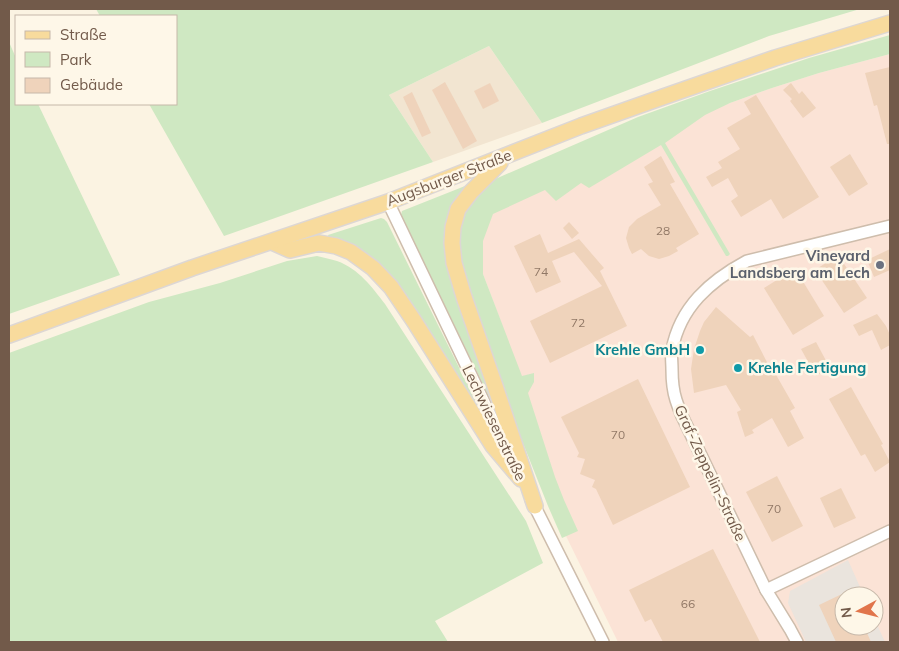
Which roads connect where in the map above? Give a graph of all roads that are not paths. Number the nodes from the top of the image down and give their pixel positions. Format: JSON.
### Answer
{"nodes":[{"id":1,"x":890,"y":23,"type":"edge"},
{"id":2,"x":506,"y":156,"type":"junction"},
{"id":3,"x":388,"y":202,"type":"junction"},
{"id":4,"x":890,"y":226,"type":"edge"},
{"id":5,"x":272,"y":242,"type":"junction"},
{"id":6,"x":9,"y":335,"type":"edge"},
{"id":7,"x":522,"y":479,"type":"junction"},
{"id":8,"x":535,"y":506,"type":"junction"},
{"id":9,"x":890,"y":530,"type":"edge"},
{"id":10,"x":766,"y":590,"type":"junction"},
{"id":11,"x":603,"y":642,"type":"edge"},
{"id":12,"x":797,"y":642,"type":"edge"}],
"edges":[{"from":1,"to":2,"type":"main road","name":"Augsburger Straße"},
{"from":2,"to":3,"type":"main road","name":"Augsburger Straße"},
{"from":2,"to":8,"type":"main road"},
{"from":3,"to":5,"type":"main road","name":"Augsburger Straße"},
{"from":3,"to":7,"type":"street","name":"Lechwiesenstraße"},
{"from":4,"to":10,"type":"street","name":"Graf-Zeppelin-Straße"},
{"from":5,"to":6,"type":"main road","name":"Augsburger Straße"},
{"from":5,"to":7,"type":"main road"},
{"from":7,"to":8,"type":"street","name":"Lechwiesenstraße"},
{"from":8,"to":11,"type":"street","name":"Lechwiesenstraße"},
{"from":9,"to":10,"type":"street"},
{"from":10,"to":12,"type":"street","name":"Graf-Zeppelin-Straße"}]}
